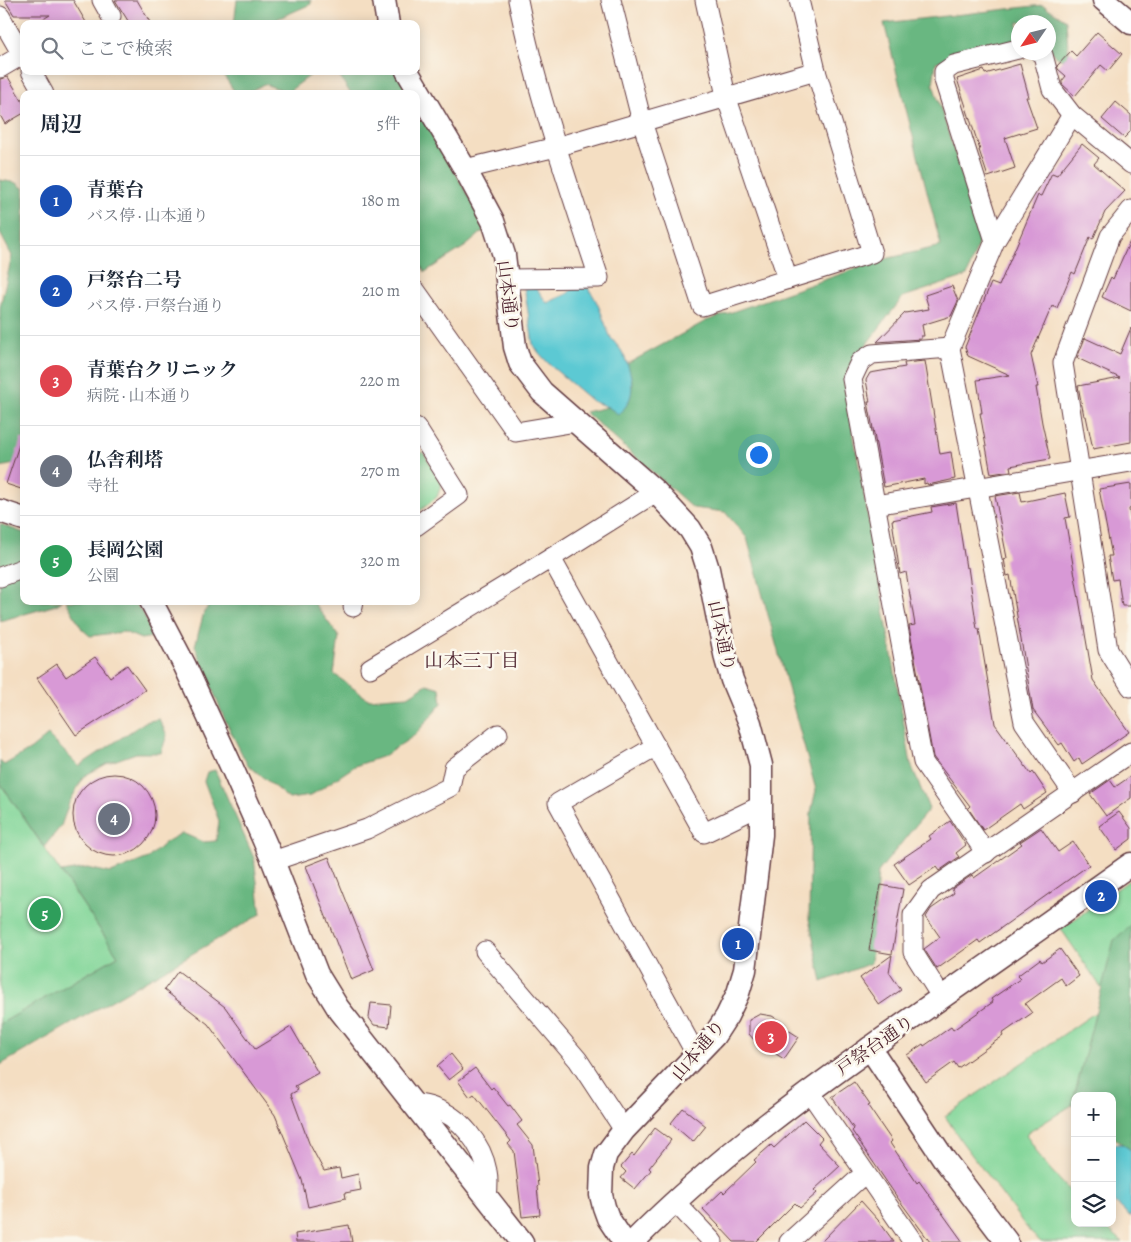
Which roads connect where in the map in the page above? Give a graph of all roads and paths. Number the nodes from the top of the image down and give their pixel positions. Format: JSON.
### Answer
{"nodes":[{"id":1,"x":384,"y":0,"type":"edge"},
{"id":2,"x":518,"y":0,"type":"edge"},
{"id":3,"x":611,"y":0,"type":"edge"},
{"id":4,"x":705,"y":0,"type":"edge"},
{"id":5,"x":799,"y":0,"type":"edge"},
{"id":6,"x":1104,"y":0,"type":"edge"},
{"id":7,"x":0,"y":16,"type":"edge"},
{"id":8,"x":387,"y":20,"type":"edge"},
{"id":9,"x":1131,"y":23,"type":"edge"},
{"id":10,"x":20,"y":51,"type":"edge"},
{"id":11,"x":1011,"y":51,"type":"edge"},
{"id":12,"x":20,"y":58,"type":"edge"},
{"id":13,"x":1044,"y":60,"type":"edge"},
{"id":14,"x":0,"y":68,"type":"edge"},
{"id":15,"x":816,"y":71,"type":"junction"},
{"id":16,"x":33,"y":75,"type":"edge"},
{"id":17,"x":409,"y":75,"type":"edge"},
{"id":18,"x":42,"y":90,"type":"edge"},
{"id":19,"x":418,"y":90,"type":"edge"},
{"id":20,"x":420,"y":93,"type":"edge"},
{"id":21,"x":726,"y":96,"type":"junction"},
{"id":22,"x":1072,"y":115,"type":"junction"},
{"id":23,"x":642,"y":122,"type":"junction"},
{"id":24,"x":556,"y":147,"type":"junction"},
{"id":25,"x":1131,"y":164,"type":"edge"},
{"id":26,"x":465,"y":169,"type":"junction"},
{"id":27,"x":1131,"y":210,"type":"edge"},
{"id":28,"x":995,"y":241,"type":"junction"},
{"id":29,"x":507,"y":279,"type":"junction"},
{"id":30,"x":788,"y":279,"type":"junction"},
{"id":31,"x":420,"y":297,"type":"edge"},
{"id":32,"x":950,"y":348,"type":"junction"},
{"id":33,"x":576,"y":422,"type":"junction"},
{"id":34,"x":420,"y":433,"type":"edge"},
{"id":35,"x":1131,"y":462,"type":"edge"},
{"id":36,"x":1080,"y":470,"type":"junction"},
{"id":37,"x":978,"y":488,"type":"junction"},
{"id":38,"x":656,"y":492,"type":"junction"},
{"id":39,"x":876,"y":505,"type":"junction"},
{"id":40,"x":0,"y":511,"type":"edge"},
{"id":41,"x":20,"y":518,"type":"edge"},
{"id":42,"x":420,"y":523,"type":"edge"},
{"id":43,"x":551,"y":558,"type":"junction"},
{"id":44,"x":20,"y":570,"type":"edge"},
{"id":45,"x":0,"y":577,"type":"edge"},
{"id":46,"x":153,"y":605,"type":"edge"},
{"id":47,"x":370,"y":668,"type":"dead end"},
{"id":48,"x":1131,"y":687,"type":"edge"},
{"id":49,"x":498,"y":734,"type":"dead end"},
{"id":50,"x":656,"y":746,"type":"junction"},
{"id":51,"x":1131,"y":752,"type":"edge"},
{"id":52,"x":1073,"y":793,"type":"junction"},
{"id":53,"x":762,"y":805,"type":"junction"},
{"id":54,"x":986,"y":853,"type":"junction"},
{"id":55,"x":273,"y":861,"type":"junction"},
{"id":56,"x":1131,"y":864,"type":"edge"},
{"id":57,"x":485,"y":952,"type":"dead end"},
{"id":58,"x":942,"y":998,"type":"junction"},
{"id":59,"x":870,"y":1048,"type":"junction"},
{"id":60,"x":697,"y":1056,"type":"junction"},
{"id":61,"x":809,"y":1091,"type":"junction"},
{"id":62,"x":624,"y":1130,"type":"junction"},
{"id":63,"x":865,"y":1173,"type":"junction"},
{"id":64,"x":675,"y":1202,"type":"junction"},
{"id":65,"x":522,"y":1242,"type":"edge"},
{"id":66,"x":624,"y":1242,"type":"edge"},
{"id":67,"x":633,"y":1242,"type":"edge"},
{"id":68,"x":713,"y":1242,"type":"edge"},
{"id":69,"x":789,"y":1242,"type":"edge"},
{"id":70,"x":913,"y":1242,"type":"edge"},
{"id":71,"x":1007,"y":1242,"type":"edge"}],
"edges":[{"from":1,"to":8,"type":"street"},
{"from":2,"to":24,"type":"street"},
{"from":3,"to":23,"type":"street"},
{"from":4,"to":21,"type":"street"},
{"from":5,"to":15,"type":"street"},
{"from":6,"to":9,"type":"street"},
{"from":7,"to":10,"type":"street"},
{"from":11,"to":28,"type":"street"},
{"from":12,"to":14,"type":"street"},
{"from":13,"to":22,"type":"street"},
{"from":15,"to":21,"type":"street"},
{"from":15,"to":30,"type":"street"},
{"from":16,"to":18,"type":"street"},
{"from":17,"to":19,"type":"street","name":"山本通り"},
{"from":20,"to":26,"type":"street","name":"山本通り"},
{"from":21,"to":23,"type":"street"},
{"from":21,"to":30,"type":"street"},
{"from":22,"to":25,"type":"street"},
{"from":22,"to":28,"type":"street"},
{"from":23,"to":24,"type":"street"},
{"from":23,"to":30,"type":"street"},
{"from":24,"to":26,"type":"street"},
{"from":24,"to":29,"type":"street"},
{"from":26,"to":29,"type":"street","name":"山本通り"},
{"from":27,"to":36,"type":"street"},
{"from":28,"to":32,"type":"street"},
{"from":29,"to":33,"type":"street","name":"山本通り"},
{"from":31,"to":33,"type":"street"},
{"from":32,"to":37,"type":"street"},
{"from":32,"to":39,"type":"street"},
{"from":33,"to":38,"type":"street","name":"山本通り"},
{"from":34,"to":42,"type":"street"},
{"from":35,"to":36,"type":"street"},
{"from":36,"to":37,"type":"street"},
{"from":36,"to":48,"type":"street"},
{"from":37,"to":39,"type":"street"},
{"from":37,"to":52,"type":"street"},
{"from":38,"to":43,"type":"street"},
{"from":38,"to":53,"type":"street","name":"山本通り"},
{"from":39,"to":54,"type":"street"},
{"from":40,"to":41,"type":"street"},
{"from":43,"to":47,"type":"street"},
{"from":43,"to":50,"type":"street"},
{"from":44,"to":45,"type":"street"},
{"from":46,"to":55,"type":"street"},
{"from":49,"to":55,"type":"street"},
{"from":50,"to":53,"type":"street"},
{"from":50,"to":60,"type":"street"},
{"from":51,"to":52,"type":"street"},
{"from":52,"to":54,"type":"street"},
{"from":53,"to":60,"type":"street","name":"山本通り"},
{"from":54,"to":58,"type":"street"},
{"from":55,"to":65,"type":"street"},
{"from":56,"to":58,"type":"street","name":"戸祭台通り"},
{"from":57,"to":62,"type":"street"},
{"from":58,"to":59,"type":"street","name":"戸祭台通り"},
{"from":59,"to":61,"type":"street","name":"戸祭台通り"},
{"from":59,"to":71,"type":"street"},
{"from":60,"to":62,"type":"street","name":"山本通り"},
{"from":61,"to":63,"type":"street"},
{"from":61,"to":64,"type":"street","name":"戸祭台通り"},
{"from":62,"to":66,"type":"street","name":"山本通り"},
{"from":63,"to":69,"type":"street"},
{"from":63,"to":70,"type":"street"},
{"from":64,"to":67,"type":"street","name":"戸祭台通り"},
{"from":64,"to":68,"type":"street"}]}
